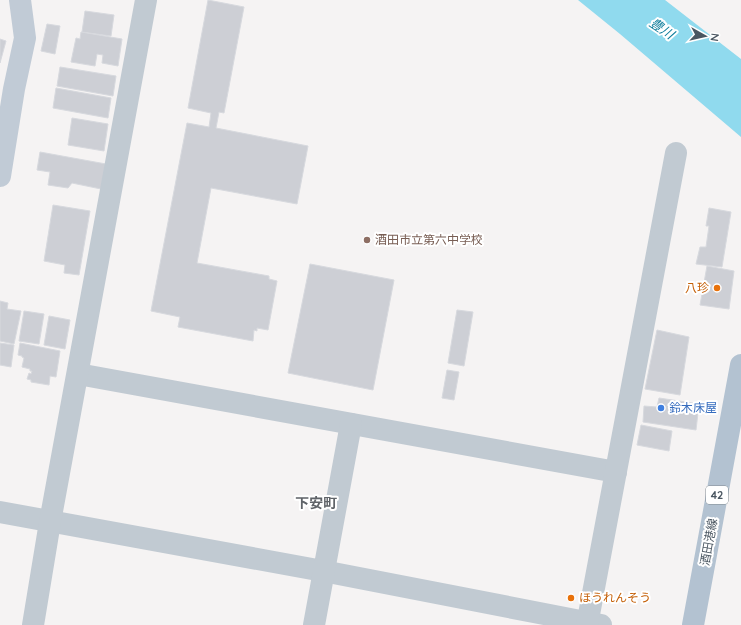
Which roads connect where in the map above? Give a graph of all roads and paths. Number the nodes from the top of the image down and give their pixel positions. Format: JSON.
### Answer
{"nodes":[{"id":1,"x":20,"y":0,"type":"edge"},
{"id":2,"x":146,"y":0,"type":"edge"},
{"id":3,"x":676,"y":153,"type":"dead end"},
{"id":4,"x":0,"y":176,"type":"edge"},
{"id":5,"x":741,"y":365,"type":"edge"},
{"id":6,"x":78,"y":374,"type":"junction"},
{"id":7,"x":351,"y":424,"type":"junction"},
{"id":8,"x":616,"y":472,"type":"junction"},
{"id":9,"x":0,"y":512,"type":"edge"},
{"id":10,"x":50,"y":522,"type":"junction"},
{"id":11,"x":323,"y":571,"type":"junction"},
{"id":12,"x":592,"y":624,"type":"edge"},
{"id":13,"x":33,"y":625,"type":"edge"},
{"id":14,"x":314,"y":625,"type":"edge"},
{"id":15,"x":693,"y":625,"type":"edge"}],
"edges":[{"from":1,"to":4,"type":"street"},
{"from":2,"to":6,"type":"street"},
{"from":3,"to":8,"type":"street"},
{"from":5,"to":15,"type":"main road","name":"酒田港線","number":"42"},
{"from":6,"to":7,"type":"street"},
{"from":6,"to":10,"type":"street"},
{"from":7,"to":8,"type":"street"},
{"from":7,"to":11,"type":"street"},
{"from":8,"to":12,"type":"street"},
{"from":9,"to":10,"type":"street"},
{"from":10,"to":11,"type":"street"},
{"from":10,"to":13,"type":"street"},
{"from":11,"to":12,"type":"street"},
{"from":11,"to":14,"type":"street"}]}
